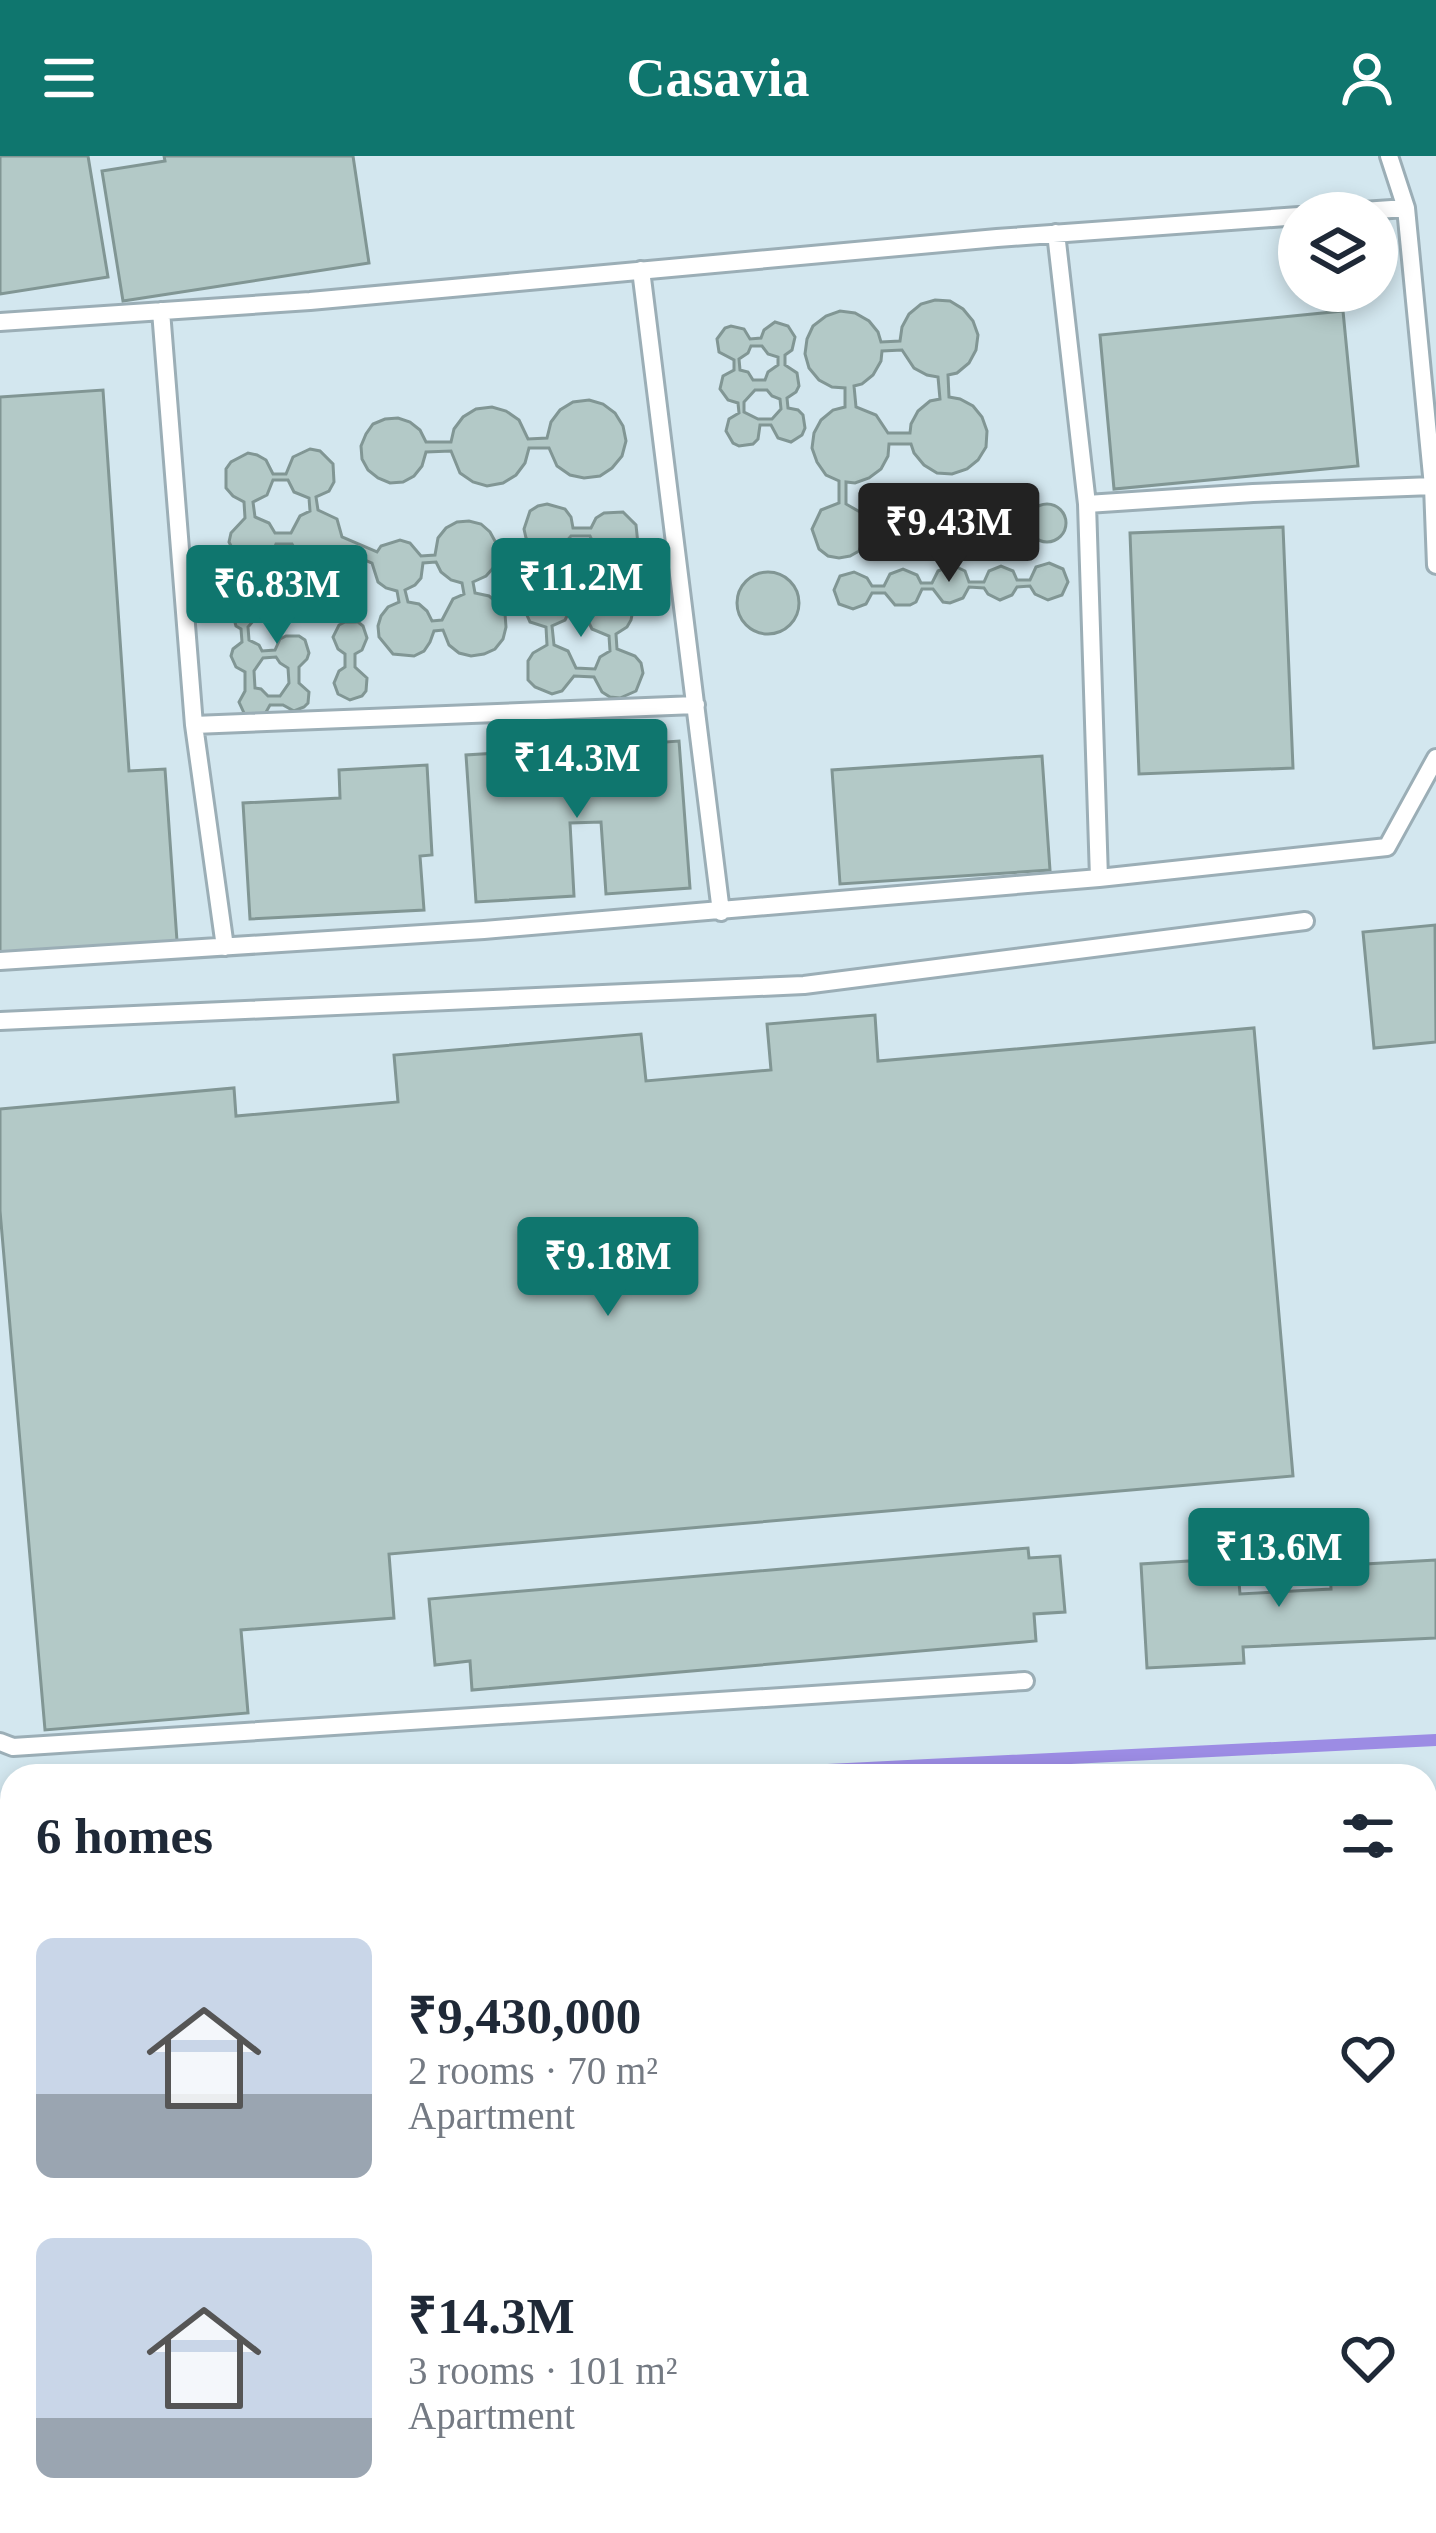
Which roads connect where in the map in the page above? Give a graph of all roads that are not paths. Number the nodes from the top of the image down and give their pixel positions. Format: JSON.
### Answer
{"nodes":[{"id":1,"x":1389,"y":156,"type":"edge"},
{"id":2,"x":1406,"y":208,"type":"junction"},
{"id":3,"x":1398,"y":209,"type":"edge"},
{"id":4,"x":1278,"y":217,"type":"edge"},
{"id":5,"x":1056,"y":233,"type":"junction"},
{"id":6,"x":641,"y":270,"type":"junction"},
{"id":7,"x":161,"y":311,"type":"junction"},
{"id":8,"x":0,"y":322,"type":"edge"},
{"id":9,"x":1433,"y":486,"type":"junction"},
{"id":10,"x":1087,"y":504,"type":"junction"},
{"id":11,"x":1436,"y":565,"type":"edge"},
{"id":12,"x":696,"y":705,"type":"junction"},
{"id":13,"x":194,"y":725,"type":"junction"},
{"id":14,"x":1436,"y":758,"type":"edge"},
{"id":15,"x":1099,"y":878,"type":"junction"},
{"id":16,"x":721,"y":912,"type":"junction"},
{"id":17,"x":1305,"y":921,"type":"dead end"},
{"id":18,"x":225,"y":947,"type":"junction"},
{"id":19,"x":0,"y":961,"type":"edge"},
{"id":20,"x":0,"y":1021,"type":"edge"},
{"id":21,"x":1025,"y":1682,"type":"dead end"},
{"id":22,"x":0,"y":1742,"type":"edge"}],
"edges":[{"from":1,"to":2,"type":"lane"},
{"from":2,"to":3,"type":"lane"},
{"from":2,"to":9,"type":"lane"},
{"from":4,"to":5,"type":"lane"},
{"from":5,"to":6,"type":"lane"},
{"from":5,"to":10,"type":"lane"},
{"from":6,"to":7,"type":"lane"},
{"from":6,"to":12,"type":"lane"},
{"from":7,"to":8,"type":"lane"},
{"from":7,"to":13,"type":"lane"},
{"from":9,"to":10,"type":"lane"},
{"from":9,"to":11,"type":"lane"},
{"from":10,"to":15,"type":"lane"},
{"from":12,"to":13,"type":"lane"},
{"from":12,"to":16,"type":"lane"},
{"from":13,"to":18,"type":"lane"},
{"from":14,"to":15,"type":"lane"},
{"from":15,"to":16,"type":"lane"},
{"from":16,"to":18,"type":"lane"},
{"from":17,"to":20,"type":"lane"},
{"from":18,"to":19,"type":"lane"},
{"from":21,"to":22,"type":"lane"}]}
